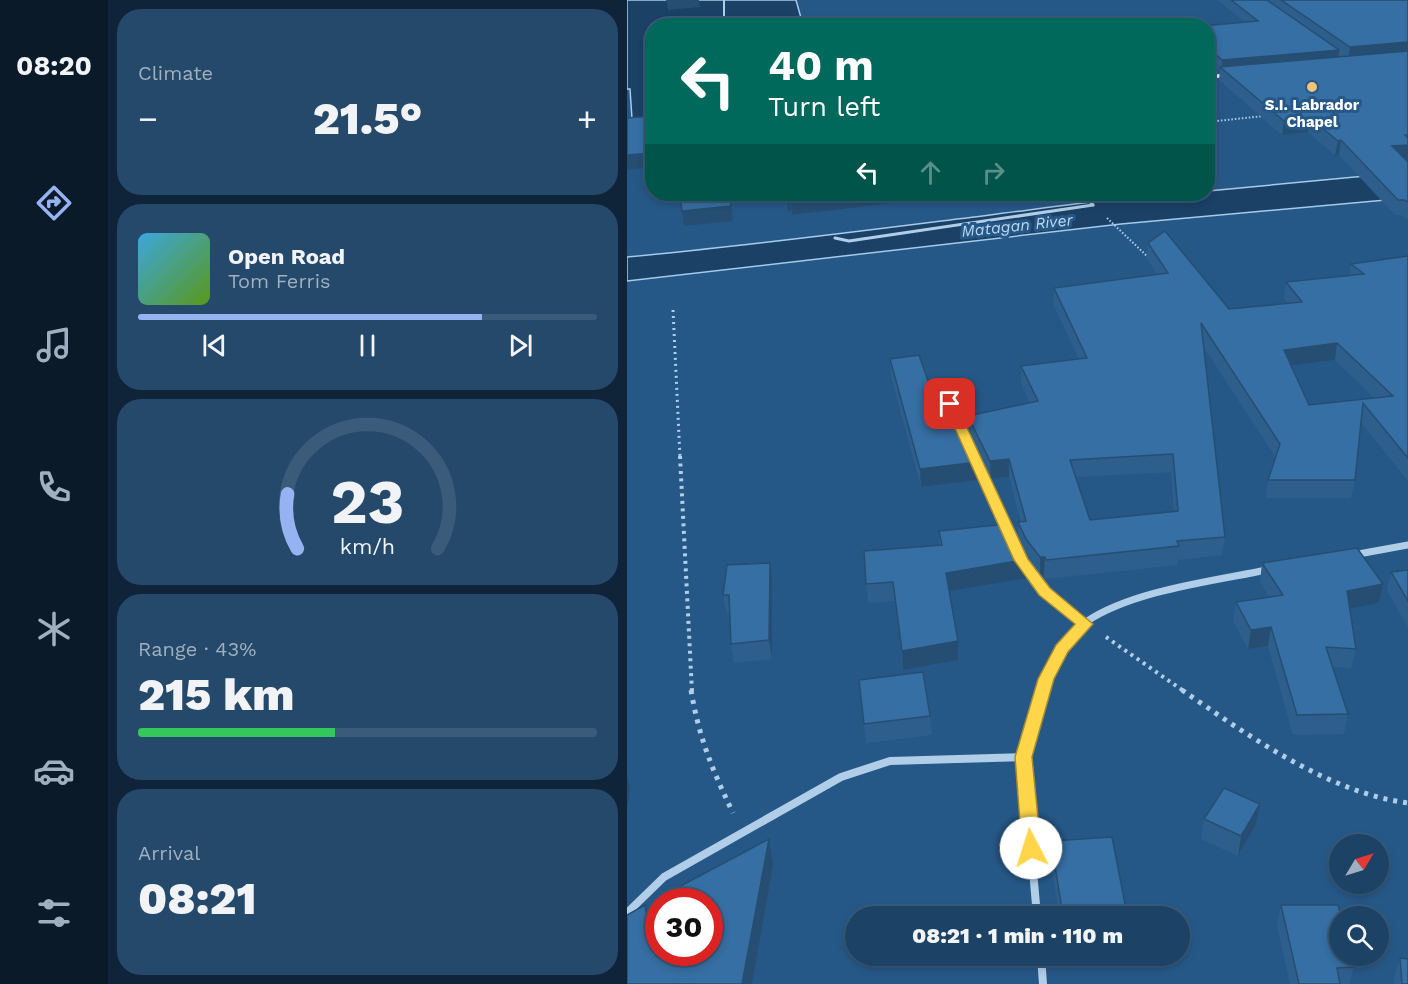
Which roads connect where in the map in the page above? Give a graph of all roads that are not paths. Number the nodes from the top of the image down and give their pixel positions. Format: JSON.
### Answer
{"nodes":[{"id":1,"x":724,"y":0,"type":"edge"},
{"id":2,"x":724,"y":18,"type":"edge"},
{"id":3,"x":1242,"y":74,"type":"edge"},
{"id":4,"x":1215,"y":76,"type":"edge"},
{"id":5,"x":1089,"y":201,"type":"edge"},
{"id":6,"x":835,"y":238,"type":"dead end"},
{"id":7,"x":950,"y":404,"type":"dead end"},
{"id":8,"x":962,"y":435,"type":"edge"},
{"id":9,"x":972,"y":456,"type":"edge"},
{"id":10,"x":1011,"y":539,"type":"edge"},
{"id":11,"x":1408,"y":545,"type":"edge"},
{"id":12,"x":1340,"y":557,"type":"edge"},
{"id":13,"x":1021,"y":560,"type":"edge"},
{"id":14,"x":1271,"y":569,"type":"edge"},
{"id":15,"x":1085,"y":624,"type":"junction"},
{"id":16,"x":1023,"y":757,"type":"junction"},
{"id":17,"x":1036,"y":906,"type":"edge"},
{"id":18,"x":627,"y":913,"type":"edge"},
{"id":19,"x":1042,"y":966,"type":"edge"},
{"id":20,"x":1043,"y":984,"type":"edge"}],
"edges":[{"from":1,"to":2,"type":"lane"},
{"from":3,"to":4,"type":"street"},
{"from":5,"to":6,"type":"lane"},
{"from":7,"to":8,"type":"street"},
{"from":9,"to":10,"type":"street"},
{"from":11,"to":12,"type":"street"},
{"from":13,"to":15,"type":"street"},
{"from":14,"to":15,"type":"street"},
{"from":15,"to":16,"type":"street"},
{"from":16,"to":17,"type":"street"},
{"from":16,"to":18,"type":"street"},
{"from":19,"to":20,"type":"street"}]}
